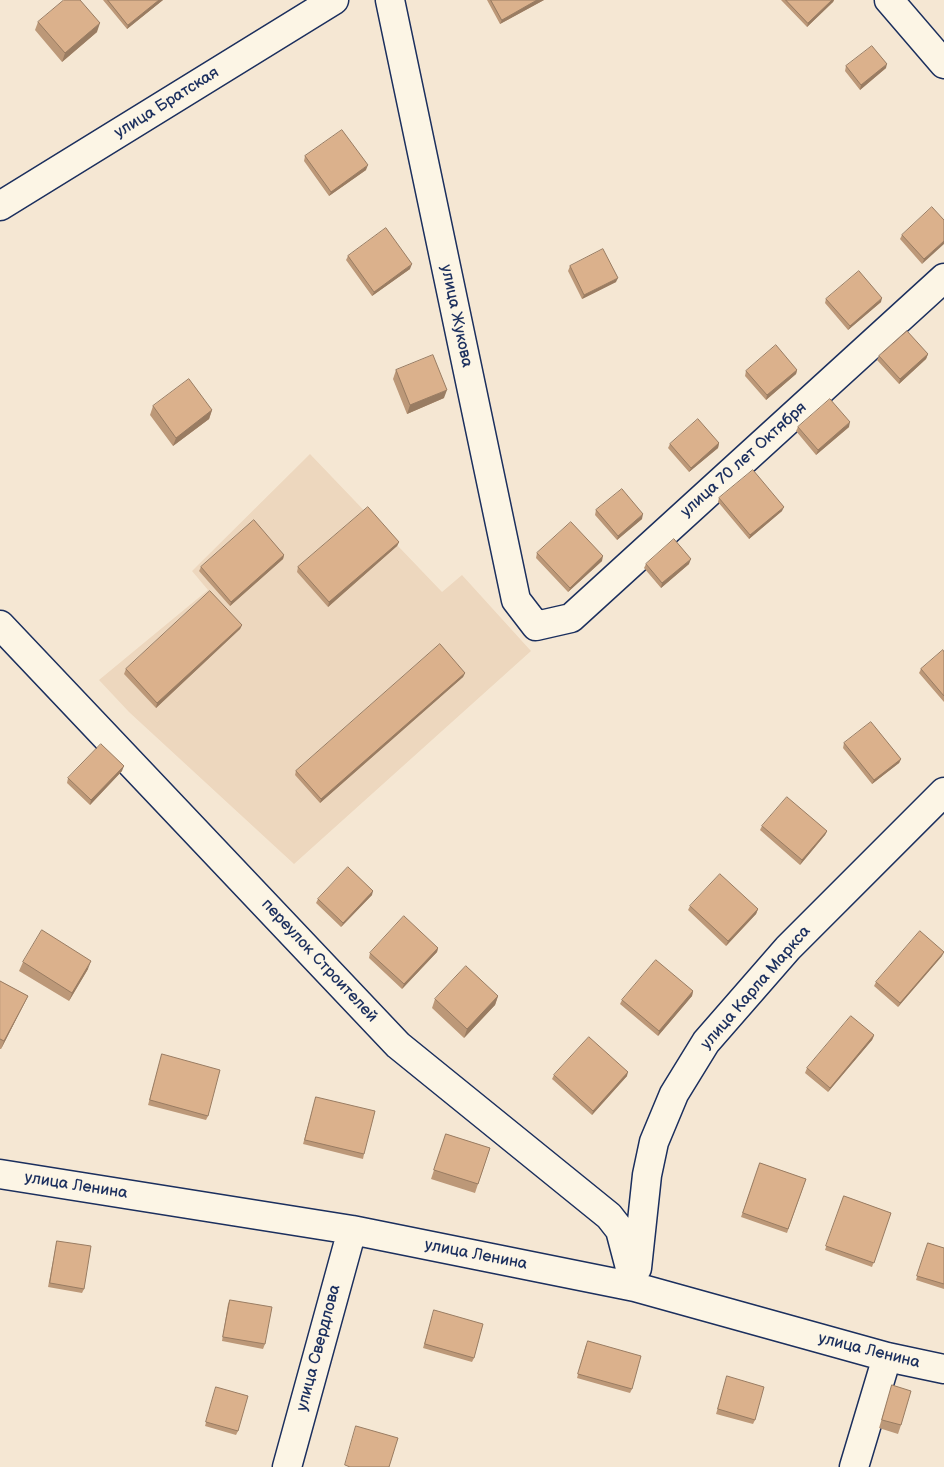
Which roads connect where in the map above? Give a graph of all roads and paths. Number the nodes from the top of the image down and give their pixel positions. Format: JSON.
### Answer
{"nodes":[{"id":1,"x":334,"y":0,"type":"edge"},
{"id":2,"x":390,"y":0,"type":"edge"},
{"id":3,"x":889,"y":0,"type":"edge"},
{"id":4,"x":944,"y":64,"type":"edge"},
{"id":5,"x":0,"y":206,"type":"edge"},
{"id":6,"x":944,"y":278,"type":"edge"},
{"id":7,"x":0,"y":625,"type":"edge"},
{"id":8,"x":536,"y":626,"type":"joint"},
{"id":9,"x":944,"y":792,"type":"edge"},
{"id":10,"x":0,"y":1174,"type":"edge"},
{"id":11,"x":352,"y":1230,"type":"junction"},
{"id":12,"x":635,"y":1287,"type":"junction"},
{"id":13,"x":887,"y":1357,"type":"junction"},
{"id":14,"x":944,"y":1369,"type":"edge"},
{"id":15,"x":287,"y":1467,"type":"edge"},
{"id":16,"x":854,"y":1467,"type":"edge"}],
"edges":[{"from":1,"to":5,"type":"street","name":"улица Братская"},
{"from":2,"to":8,"type":"street","name":"улица Жукова"},
{"from":3,"to":4,"type":"street"},
{"from":6,"to":8,"type":"street","name":"улица 70 лет Октября"},
{"from":7,"to":12,"type":"street","name":"переулок Строителей"},
{"from":9,"to":12,"type":"street","name":"улица Карла Маркса"},
{"from":10,"to":11,"type":"street","name":"улица Ленина"},
{"from":11,"to":12,"type":"street","name":"улица Ленина"},
{"from":11,"to":15,"type":"street","name":"улица Свердлова"},
{"from":12,"to":13,"type":"street","name":"улица Ленина"},
{"from":13,"to":14,"type":"street","name":"улица Ленина"},
{"from":13,"to":16,"type":"street"}]}
